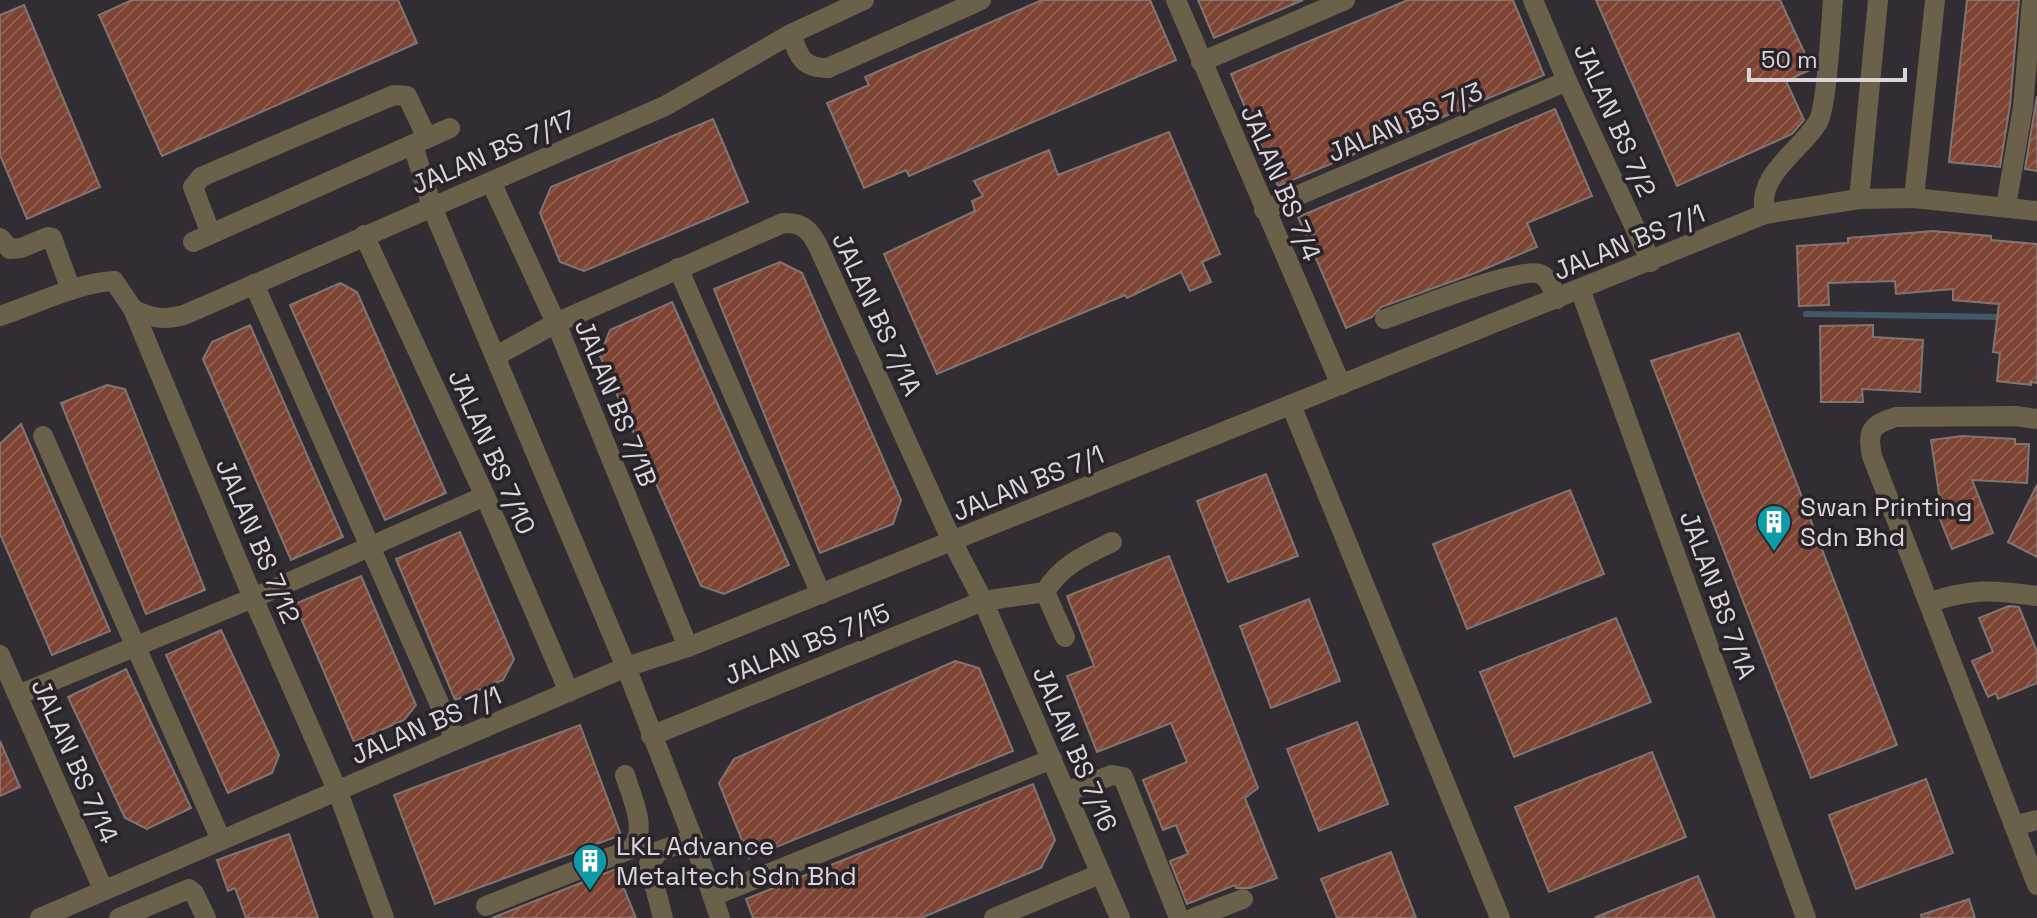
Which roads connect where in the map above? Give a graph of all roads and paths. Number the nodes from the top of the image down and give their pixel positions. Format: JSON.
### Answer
{"nodes":[{"id":1,"x":864,"y":0,"type":"edge"},
{"id":2,"x":981,"y":0,"type":"edge"},
{"id":3,"x":1176,"y":0,"type":"edge"},
{"id":4,"x":1345,"y":0,"type":"edge"},
{"id":5,"x":1533,"y":0,"type":"edge"},
{"id":6,"x":1833,"y":0,"type":"edge"},
{"id":7,"x":1878,"y":0,"type":"edge"},
{"id":8,"x":1935,"y":0,"type":"edge"},
{"id":9,"x":2032,"y":0,"type":"edge"},
{"id":10,"x":791,"y":34,"type":"junction"},
{"id":11,"x":1201,"y":62,"type":"junction"},
{"id":12,"x":1567,"y":81,"type":"junction"},
{"id":13,"x":450,"y":128,"type":"dead end"},
{"id":14,"x":420,"y":141,"type":"junction"},
{"id":15,"x":491,"y":182,"type":"junction"},
{"id":16,"x":1914,"y":198,"type":"junction"},
{"id":17,"x":1859,"y":199,"type":"junction"},
{"id":18,"x":2006,"y":206,"type":"junction"},
{"id":19,"x":432,"y":207,"type":"junction"},
{"id":20,"x":1264,"y":210,"type":"junction"},
{"id":21,"x":2037,"y":211,"type":"edge"},
{"id":22,"x":1765,"y":214,"type":"junction"},
{"id":23,"x":364,"y":235,"type":"junction"},
{"id":24,"x":0,"y":238,"type":"edge"},
{"id":25,"x":1651,"y":262,"type":"junction"},
{"id":26,"x":678,"y":268,"type":"junction"},
{"id":27,"x":254,"y":284,"type":"junction"},
{"id":28,"x":1580,"y":289,"type":"junction"},
{"id":29,"x":71,"y":290,"type":"junction"},
{"id":30,"x":1557,"y":299,"type":"junction"},
{"id":31,"x":133,"y":309,"type":"junction"},
{"id":32,"x":0,"y":316,"type":"edge"},
{"id":33,"x":1385,"y":319,"type":"dead end"},
{"id":34,"x":556,"y":323,"type":"junction"},
{"id":35,"x":496,"y":356,"type":"junction"},
{"id":36,"x":1341,"y":385,"type":"junction"},
{"id":37,"x":1291,"y":405,"type":"junction"},
{"id":38,"x":2037,"y":419,"type":"edge"},
{"id":39,"x":43,"y":436,"type":"dead end"},
{"id":40,"x":485,"y":496,"type":"junction"},
{"id":41,"x":952,"y":541,"type":"junction"},
{"id":42,"x":1112,"y":542,"type":"dead end"},
{"id":43,"x":370,"y":548,"type":"junction"},
{"id":44,"x":1045,"y":592,"type":"junction"},
{"id":45,"x":821,"y":594,"type":"junction"},
{"id":46,"x":2037,"y":596,"type":"edge"},
{"id":47,"x":253,"y":598,"type":"junction"},
{"id":48,"x":983,"y":601,"type":"junction"},
{"id":49,"x":1930,"y":602,"type":"junction"},
{"id":50,"x":1065,"y":637,"type":"dead end"},
{"id":51,"x":135,"y":646,"type":"junction"},
{"id":52,"x":688,"y":647,"type":"junction"},
{"id":53,"x":0,"y":655,"type":"edge"},
{"id":54,"x":626,"y":667,"type":"junction"},
{"id":55,"x":569,"y":692,"type":"junction"},
{"id":56,"x":18,"y":695,"type":"junction"},
{"id":57,"x":651,"y":736,"type":"junction"},
{"id":58,"x":455,"y":739,"type":"junction"},
{"id":59,"x":1052,"y":759,"type":"junction"},
{"id":60,"x":625,"y":775,"type":"dead end"},
{"id":61,"x":338,"y":792,"type":"junction"},
{"id":62,"x":1066,"y":792,"type":"junction"},
{"id":63,"x":2037,"y":820,"type":"edge"},
{"id":64,"x":2014,"y":826,"type":"junction"},
{"id":65,"x":693,"y":839,"type":"junction"},
{"id":66,"x":221,"y":840,"type":"junction"},
{"id":67,"x":645,"y":849,"type":"junction"},
{"id":68,"x":1100,"y":874,"type":"junction"},
{"id":69,"x":2037,"y":885,"type":"edge"},
{"id":70,"x":103,"y":889,"type":"junction"},
{"id":71,"x":713,"y":896,"type":"junction"},
{"id":72,"x":1243,"y":899,"type":"dead end"},
{"id":73,"x":486,"y":906,"type":"dead end"},
{"id":74,"x":40,"y":918,"type":"edge"},
{"id":75,"x":119,"y":918,"type":"edge"},
{"id":76,"x":206,"y":918,"type":"edge"},
{"id":77,"x":384,"y":918,"type":"edge"},
{"id":78,"x":663,"y":918,"type":"edge"},
{"id":79,"x":720,"y":918,"type":"edge"},
{"id":80,"x":994,"y":918,"type":"edge"},
{"id":81,"x":1120,"y":918,"type":"edge"},
{"id":82,"x":1179,"y":918,"type":"edge"},
{"id":83,"x":1193,"y":918,"type":"edge"},
{"id":84,"x":1500,"y":918,"type":"edge"},
{"id":85,"x":1806,"y":918,"type":"edge"}],
"edges":[{"from":1,"to":10,"type":"street","name":"JALAN BS 7/17"},
{"from":2,"to":10,"type":"street"},
{"from":3,"to":11,"type":"street","name":"JALAN BS 7/4"},
{"from":4,"to":11,"type":"street"},
{"from":5,"to":12,"type":"street","name":"JALAN BS 7/2"},
{"from":6,"to":22,"type":"street"},
{"from":7,"to":17,"type":"street"},
{"from":8,"to":16,"type":"street"},
{"from":9,"to":18,"type":"street"},
{"from":10,"to":15,"type":"street","name":"JALAN BS 7/17"},
{"from":11,"to":20,"type":"street","name":"JALAN BS 7/4"},
{"from":12,"to":20,"type":"street","name":"JALAN BS 7/3"},
{"from":12,"to":25,"type":"street","name":"JALAN BS 7/2"},
{"from":13,"to":14,"type":"street"},
{"from":14,"to":14,"type":"street"},
{"from":14,"to":19,"type":"street"},
{"from":15,"to":19,"type":"street","name":"JALAN BS 7/17"},
{"from":15,"to":34,"type":"street","name":"JALAN BS 7/1B"},
{"from":16,"to":17,"type":"street","name":"JALAN BS 7/1"},
{"from":16,"to":18,"type":"street","name":"JALAN BS 7/1"},
{"from":17,"to":22,"type":"street","name":"JALAN BS 7/1"},
{"from":18,"to":21,"type":"street","name":"JALAN BS 7/1"},
{"from":19,"to":23,"type":"street","name":"JALAN BS 7/17"},
{"from":19,"to":35,"type":"street"},
{"from":20,"to":36,"type":"street","name":"JALAN BS 7/4"},
{"from":22,"to":25,"type":"street","name":"JALAN BS 7/1"},
{"from":23,"to":27,"type":"street","name":"JALAN BS 7/17"},
{"from":23,"to":40,"type":"street","name":"JALAN BS 7/10"},
{"from":24,"to":29,"type":"street"},
{"from":25,"to":28,"type":"street","name":"JALAN BS 7/1"},
{"from":26,"to":34,"type":"street","name":"JALAN BS 7/1A"},
{"from":26,"to":41,"type":"street","name":"JALAN BS 7/1A"},
{"from":26,"to":45,"type":"street"},
{"from":27,"to":31,"type":"street","name":"JALAN BS 7/17"},
{"from":27,"to":43,"type":"street"},
{"from":28,"to":30,"type":"street","name":"JALAN BS 7/1"},
{"from":28,"to":85,"type":"street","name":"JALAN BS 7/1A"},
{"from":29,"to":31,"type":"street","name":"JALAN BS 7/12"},
{"from":29,"to":32,"type":"street"},
{"from":30,"to":33,"type":"street"},
{"from":30,"to":36,"type":"street","name":"JALAN BS 7/1"},
{"from":31,"to":47,"type":"street","name":"JALAN BS 7/12"},
{"from":34,"to":35,"type":"street","name":"JALAN BS 7/1A"},
{"from":34,"to":52,"type":"street","name":"JALAN BS 7/1B"},
{"from":35,"to":54,"type":"street"},
{"from":36,"to":37,"type":"street","name":"JALAN BS 7/1"},
{"from":37,"to":41,"type":"street","name":"JALAN BS 7/1"},
{"from":37,"to":84,"type":"street"},
{"from":38,"to":49,"type":"street"},
{"from":39,"to":51,"type":"street"},
{"from":40,"to":43,"type":"street"},
{"from":40,"to":55,"type":"street","name":"JALAN BS 7/10"},
{"from":41,"to":45,"type":"street","name":"JALAN BS 7/1"},
{"from":41,"to":48,"type":"street","name":"JALAN BS 7/16"},
{"from":42,"to":44,"type":"street"},
{"from":43,"to":47,"type":"street"},
{"from":43,"to":58,"type":"street"},
{"from":44,"to":48,"type":"street","name":"JALAN BS 7/15"},
{"from":44,"to":50,"type":"street"},
{"from":45,"to":52,"type":"street","name":"JALAN BS 7/1"},
{"from":46,"to":49,"type":"street"},
{"from":47,"to":51,"type":"street"},
{"from":47,"to":61,"type":"street","name":"JALAN BS 7/12"},
{"from":48,"to":57,"type":"street","name":"JALAN BS 7/15"},
{"from":48,"to":59,"type":"street","name":"JALAN BS 7/16"},
{"from":49,"to":64,"type":"street"},
{"from":51,"to":56,"type":"street"},
{"from":51,"to":66,"type":"street"},
{"from":52,"to":54,"type":"street","name":"JALAN BS 7/1"},
{"from":53,"to":56,"type":"street","name":"JALAN BS 7/14"},
{"from":54,"to":55,"type":"street","name":"JALAN BS 7/1"},
{"from":54,"to":57,"type":"street"},
{"from":55,"to":58,"type":"street","name":"JALAN BS 7/1"},
{"from":56,"to":70,"type":"street","name":"JALAN BS 7/14"},
{"from":57,"to":65,"type":"street"},
{"from":58,"to":61,"type":"street","name":"JALAN BS 7/1"},
{"from":59,"to":62,"type":"street","name":"JALAN BS 7/16"},
{"from":59,"to":71,"type":"street"},
{"from":60,"to":67,"type":"street"},
{"from":61,"to":66,"type":"street","name":"JALAN BS 7/1"},
{"from":61,"to":77,"type":"street","name":"JALAN BS 7/12"},
{"from":62,"to":68,"type":"street","name":"JALAN BS 7/16"},
{"from":62,"to":82,"type":"street"},
{"from":63,"to":64,"type":"street"},
{"from":64,"to":69,"type":"street"},
{"from":65,"to":67,"type":"street"},
{"from":65,"to":71,"type":"street"},
{"from":66,"to":70,"type":"street","name":"JALAN BS 7/1"},
{"from":67,"to":73,"type":"street"},
{"from":67,"to":78,"type":"street"},
{"from":68,"to":80,"type":"street"},
{"from":68,"to":81,"type":"street","name":"JALAN BS 7/16"},
{"from":70,"to":74,"type":"street","name":"JALAN BS 7/1"},
{"from":71,"to":79,"type":"street"},
{"from":72,"to":83,"type":"street"},
{"from":75,"to":76,"type":"street"}]}
